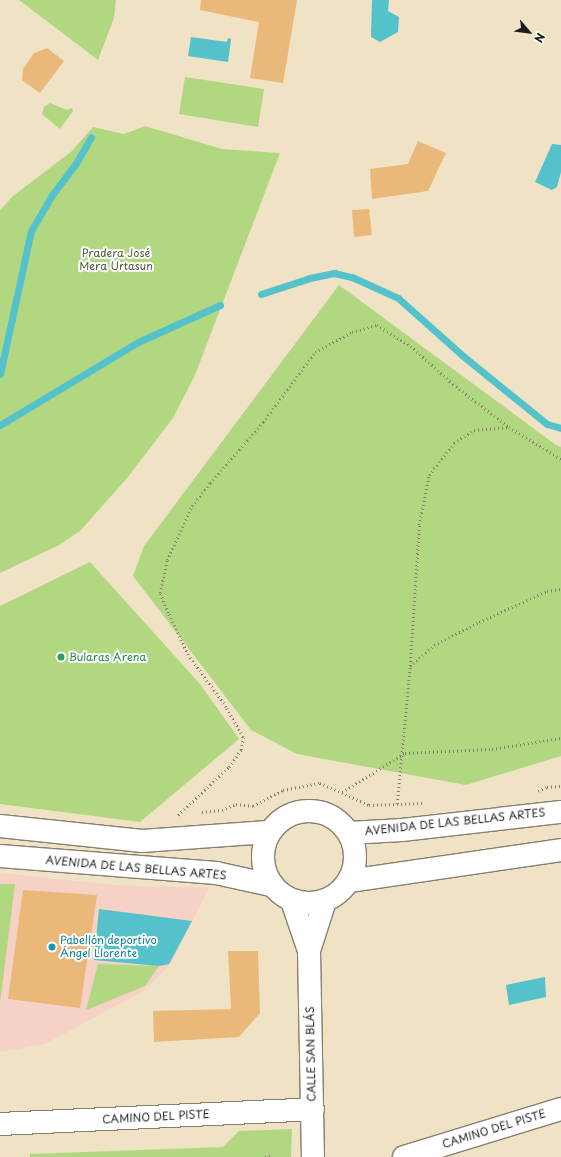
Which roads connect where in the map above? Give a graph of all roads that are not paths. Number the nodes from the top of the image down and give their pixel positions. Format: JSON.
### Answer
{"nodes":[{"id":1,"x":561,"y":812,"type":"edge"},
{"id":2,"x":0,"y":826,"type":"edge"},
{"id":3,"x":268,"y":832,"type":"junction"},
{"id":4,"x":349,"y":833,"type":"junction"},
{"id":5,"x":561,"y":850,"type":"edge"},
{"id":6,"x":0,"y":856,"type":"edge"},
{"id":7,"x":349,"y":881,"type":"junction"},
{"id":8,"x":271,"y":886,"type":"junction"},
{"id":9,"x":292,"y":901,"type":"junction"},
{"id":10,"x":325,"y":901,"type":"junction"},
{"id":11,"x":309,"y":951,"type":"junction"},
{"id":12,"x":313,"y":1109,"type":"junction"},
{"id":13,"x":561,"y":1109,"type":"edge"},
{"id":14,"x":0,"y":1124,"type":"edge"},
{"id":15,"x":313,"y":1157,"type":"edge"},
{"id":16,"x":404,"y":1157,"type":"edge"}],
"edges":[{"from":1,"to":4,"type":"street","name":"AVENIDA DE LAS BELLAS ARTES"},
{"from":2,"to":3,"type":"street"},
{"from":3,"to":4,"type":"street"},
{"from":3,"to":8,"type":"street"},
{"from":4,"to":7,"type":"street"},
{"from":5,"to":7,"type":"street"},
{"from":6,"to":8,"type":"street","name":"AVENIDA DE LAS BELLAS ARTES"},
{"from":7,"to":10,"type":"street"},
{"from":8,"to":9,"type":"street"},
{"from":9,"to":10,"type":"street"},
{"from":9,"to":11,"type":"street","name":"CALLE SAN BLÁS"},
{"from":10,"to":11,"type":"street","name":"CALLE SAN BLÁS"},
{"from":11,"to":12,"type":"street","name":"CALLE SAN BLÁS"},
{"from":12,"to":14,"type":"street","name":"CAMINO DEL PISTE"},
{"from":12,"to":15,"type":"street","name":"CALLE SAN BLÁS"},
{"from":13,"to":16,"type":"street","name":"CAMINO DEL PISTE"}]}
